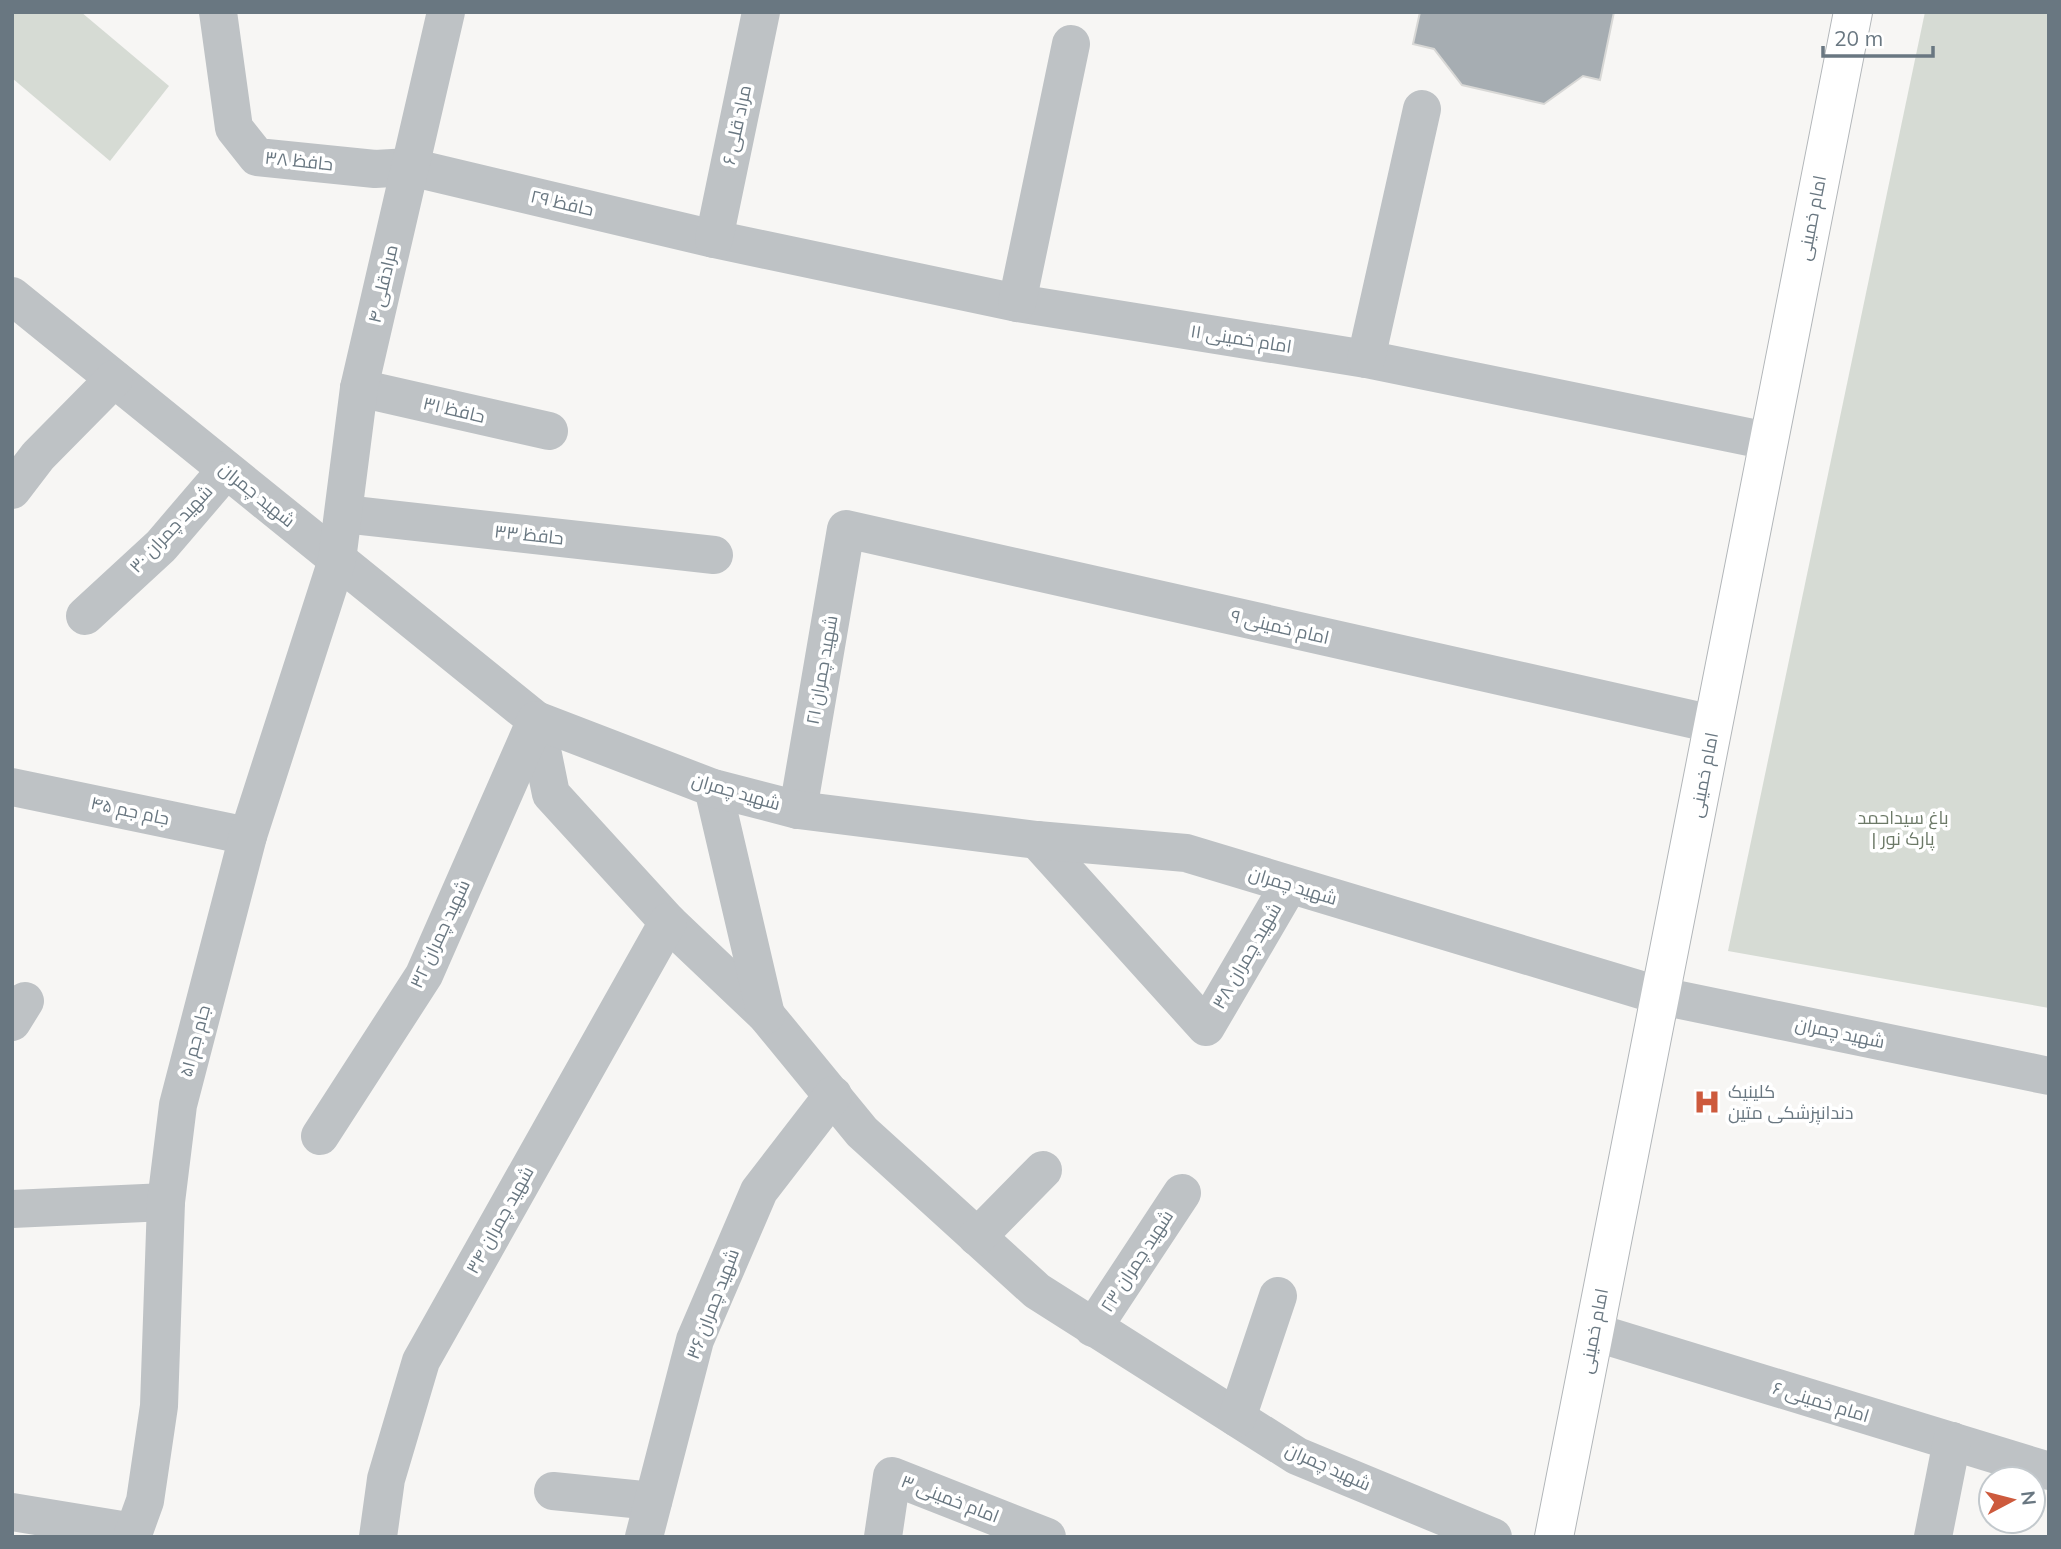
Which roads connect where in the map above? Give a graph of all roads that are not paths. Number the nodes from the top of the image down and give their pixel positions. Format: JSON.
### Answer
{"nodes":[{"id":1,"x":218,"y":12,"type":"edge"},
{"id":2,"x":446,"y":12,"type":"edge"},
{"id":3,"x":761,"y":12,"type":"edge"},
{"id":4,"x":1853,"y":12,"type":"edge"},
{"id":5,"x":1070,"y":44,"type":"dead end"},
{"id":6,"x":1422,"y":109,"type":"dead end"},
{"id":7,"x":410,"y":167,"type":"junction"},
{"id":8,"x":714,"y":239,"type":"junction"},
{"id":9,"x":12,"y":296,"type":"edge"},
{"id":10,"x":1017,"y":303,"type":"junction"},
{"id":11,"x":1366,"y":359,"type":"junction"},
{"id":12,"x":114,"y":379,"type":"junction"},
{"id":13,"x":359,"y":388,"type":"junction"},
{"id":14,"x":549,"y":431,"type":"dead end"},
{"id":15,"x":1768,"y":441,"type":"junction"},
{"id":16,"x":226,"y":470,"type":"junction"},
{"id":17,"x":12,"y":490,"type":"edge"},
{"id":18,"x":344,"y":514,"type":"junction"},
{"id":19,"x":846,"y":529,"type":"joint"},
{"id":20,"x":714,"y":555,"type":"dead end"},
{"id":21,"x":337,"y":560,"type":"junction"},
{"id":22,"x":85,"y":616,"type":"dead end"},
{"id":23,"x":537,"y":720,"type":"junction"},
{"id":24,"x":1713,"y":724,"type":"junction"},
{"id":25,"x":12,"y":787,"type":"edge"},
{"id":26,"x":713,"y":788,"type":"junction"},
{"id":27,"x":798,"y":810,"type":"junction"},
{"id":28,"x":248,"y":836,"type":"junction"},
{"id":29,"x":1037,"y":840,"type":"junction"},
{"id":30,"x":1289,"y":885,"type":"junction"},
{"id":31,"x":668,"y":922,"type":"junction"},
{"id":32,"x":1661,"y":996,"type":"junction"},
{"id":33,"x":766,"y":1015,"type":"junction"},
{"id":34,"x":2049,"y":1076,"type":"edge"},
{"id":35,"x":833,"y":1095,"type":"junction"},
{"id":36,"x":320,"y":1136,"type":"dead end"},
{"id":37,"x":1043,"y":1170,"type":"dead end"},
{"id":38,"x":1181,"y":1193,"type":"dead end"},
{"id":39,"x":166,"y":1202,"type":"junction"},
{"id":40,"x":12,"y":1209,"type":"edge"},
{"id":41,"x":977,"y":1237,"type":"junction"},
{"id":42,"x":1278,"y":1296,"type":"dead end"},
{"id":43,"x":1093,"y":1328,"type":"junction"},
{"id":44,"x":1594,"y":1332,"type":"junction"},
{"id":45,"x":1237,"y":1418,"type":"junction"},
{"id":46,"x":1952,"y":1441,"type":"junction"},
{"id":47,"x":2049,"y":1471,"type":"edge"},
{"id":48,"x":553,"y":1491,"type":"dead end"},
{"id":49,"x":12,"y":1512,"type":"edge"},
{"id":50,"x":649,"y":1519,"type":"edge"},
{"id":51,"x":133,"y":1535,"type":"edge"},
{"id":52,"x":378,"y":1537,"type":"edge"},
{"id":53,"x":883,"y":1537,"type":"edge"},
{"id":54,"x":1047,"y":1537,"type":"edge"},
{"id":55,"x":1493,"y":1537,"type":"edge"},
{"id":56,"x":1554,"y":1537,"type":"edge"},
{"id":57,"x":1933,"y":1537,"type":"edge"}],
"edges":[{"from":1,"to":7,"type":"street","name":"حافظ ۳۸"},
{"from":2,"to":7,"type":"street","name":"مرادقلی ۴"},
{"from":3,"to":8,"type":"street","name":"مراد قلی ۶"},
{"from":4,"to":15,"type":"main road","name":"امام خمینی"},
{"from":5,"to":10,"type":"street"},
{"from":6,"to":11,"type":"street"},
{"from":7,"to":8,"type":"street","name":"حافظ ۲۹"},
{"from":7,"to":13,"type":"street","name":"مرادقلی ۴"},
{"from":8,"to":10,"type":"street","name":"امام خمینی ۱۱"},
{"from":9,"to":12,"type":"street","name":"شهید چمران"},
{"from":10,"to":11,"type":"street","name":"امام خمینی ۱۱"},
{"from":11,"to":15,"type":"street","name":"امام خمینی ۱۱"},
{"from":12,"to":16,"type":"street","name":"شهید چمران"},
{"from":12,"to":17,"type":"street"},
{"from":13,"to":14,"type":"street","name":"حافظ ۳۱"},
{"from":13,"to":18,"type":"street","name":"مرادقلی ۴"},
{"from":15,"to":24,"type":"main road","name":"امام خمینی"},
{"from":16,"to":21,"type":"street","name":"شهید چمران"},
{"from":16,"to":22,"type":"street","name":"شهید چمران ۳۰"},
{"from":18,"to":20,"type":"street","name":"حافظ ۳۳"},
{"from":18,"to":21,"type":"street","name":"مرادقلی ۴"},
{"from":19,"to":24,"type":"street","name":"امام خمینی ۹"},
{"from":19,"to":27,"type":"street","name":"شهید چمران ۲۱"},
{"from":21,"to":23,"type":"street","name":"شهید چمران"},
{"from":21,"to":28,"type":"street","name":"جام جم ۵۱"},
{"from":23,"to":26,"type":"street","name":"شهید چمران"},
{"from":23,"to":31,"type":"street","name":"شهید چمران"},
{"from":23,"to":36,"type":"street","name":"شهید چمران ۳۲"},
{"from":24,"to":32,"type":"main road","name":"امام خمینی"},
{"from":25,"to":28,"type":"street","name":"جام جم ۴۵"},
{"from":26,"to":27,"type":"street","name":"شهید چمران"},
{"from":26,"to":33,"type":"street"},
{"from":27,"to":29,"type":"street","name":"شهید چمران"},
{"from":28,"to":39,"type":"street","name":"جام جم ۵۱"},
{"from":29,"to":30,"type":"street","name":"شهید چمران"},
{"from":29,"to":30,"type":"street","name":"شهید چمران ۳۸"},
{"from":30,"to":32,"type":"street","name":"شهید چمران"},
{"from":31,"to":33,"type":"street","name":"شهید چمران"},
{"from":31,"to":52,"type":"street","name":"شهید چمران ۳۴"},
{"from":32,"to":34,"type":"street","name":"شهید چمران"},
{"from":32,"to":44,"type":"main road","name":"امام خمینی"},
{"from":33,"to":35,"type":"street","name":"شهید چمران"},
{"from":35,"to":41,"type":"street","name":"شهید چمران"},
{"from":35,"to":50,"type":"street","name":"شهید چمران ۳۶"},
{"from":37,"to":41,"type":"street"},
{"from":38,"to":43,"type":"street","name":"شهید چمران ۲۳"},
{"from":39,"to":40,"type":"street"},
{"from":39,"to":51,"type":"street","name":"جام جم ۵۱"},
{"from":41,"to":43,"type":"street","name":"شهید چمران"},
{"from":42,"to":45,"type":"street"},
{"from":43,"to":45,"type":"street","name":"شهید چمران"},
{"from":44,"to":46,"type":"street","name":"امام خمینی ۶"},
{"from":44,"to":56,"type":"main road","name":"امام خمینی"},
{"from":45,"to":55,"type":"street","name":"شهید چمران"},
{"from":46,"to":47,"type":"street","name":"امام خمینی ۶"},
{"from":46,"to":57,"type":"street"},
{"from":48,"to":50,"type":"street"},
{"from":49,"to":51,"type":"street"},
{"from":53,"to":54,"type":"street","name":"امام خمینی ۳"}]}
